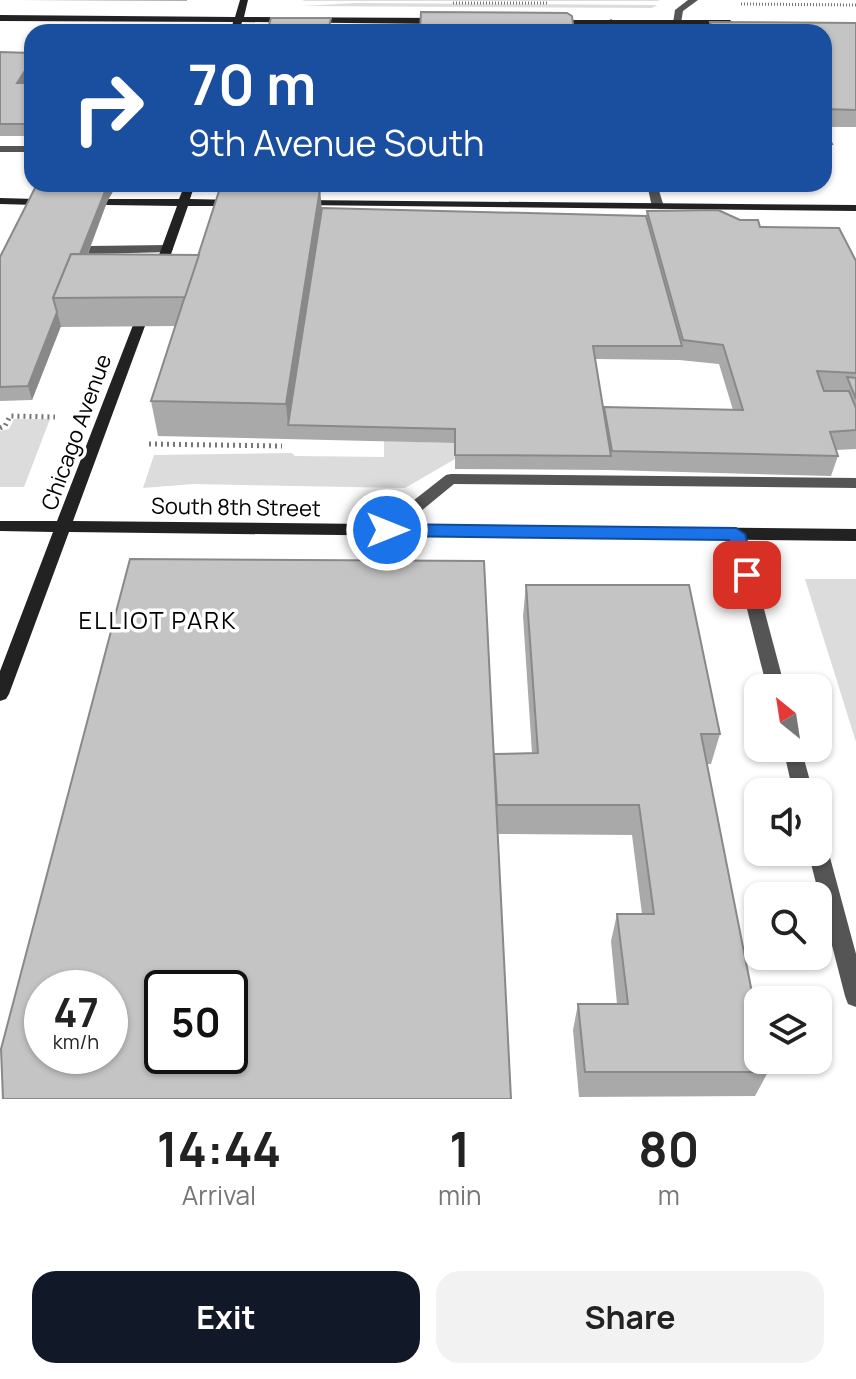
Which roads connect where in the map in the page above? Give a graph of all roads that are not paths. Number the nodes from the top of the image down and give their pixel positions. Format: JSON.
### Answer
{"nodes":[{"id":1,"x":244,"y":0,"type":"edge"},
{"id":2,"x":691,"y":2,"type":"edge"},
{"id":3,"x":0,"y":18,"type":"edge"},
{"id":4,"x":239,"y":20,"type":"junction"},
{"id":5,"x":455,"y":21,"type":"edge"},
{"id":6,"x":548,"y":22,"type":"edge"},
{"id":7,"x":736,"y":23,"type":"edge"},
{"id":8,"x":238,"y":24,"type":"edge"},
{"id":9,"x":574,"y":24,"type":"edge"},
{"id":10,"x":678,"y":24,"type":"edge"},
{"id":11,"x":724,"y":24,"type":"edge"},
{"id":12,"x":0,"y":149,"type":"edge"},
{"id":13,"x":24,"y":149,"type":"edge"},
{"id":14,"x":187,"y":192,"type":"edge"},
{"id":15,"x":654,"y":192,"type":"edge"},
{"id":16,"x":0,"y":201,"type":"edge"},
{"id":17,"x":36,"y":202,"type":"edge"},
{"id":18,"x":107,"y":202,"type":"edge"},
{"id":19,"x":184,"y":202,"type":"junction"},
{"id":20,"x":248,"y":203,"type":"edge"},
{"id":21,"x":295,"y":203,"type":"edge"},
{"id":22,"x":658,"y":207,"type":"junction"},
{"id":23,"x":856,"y":208,"type":"edge"},
{"id":24,"x":167,"y":249,"type":"junction"},
{"id":25,"x":90,"y":250,"type":"edge"},
{"id":26,"x":856,"y":483,"type":"edge"},
{"id":27,"x":0,"y":526,"type":"edge"},
{"id":28,"x":64,"y":526,"type":"junction"},
{"id":29,"x":387,"y":530,"type":"junction"},
{"id":30,"x":736,"y":534,"type":"junction"},
{"id":31,"x":856,"y":535,"type":"edge"},
{"id":32,"x":772,"y":674,"type":"edge"},
{"id":33,"x":0,"y":694,"type":"edge"},
{"id":34,"x":822,"y":866,"type":"edge"},
{"id":35,"x":855,"y":992,"type":"edge"}],
"edges":[{"from":1,"to":4,"type":"main road"},
{"from":2,"to":10,"type":"street"},
{"from":3,"to":4,"type":"main road"},
{"from":4,"to":5,"type":"main road"},
{"from":4,"to":8,"type":"main road"},
{"from":6,"to":9,"type":"main road"},
{"from":7,"to":11,"type":"main road"},
{"from":12,"to":13,"type":"street"},
{"from":14,"to":19,"type":"main road","name":"Chicago Avenue"},
{"from":15,"to":22,"type":"street"},
{"from":16,"to":17,"type":"main road"},
{"from":18,"to":19,"type":"main road"},
{"from":19,"to":20,"type":"main road"},
{"from":19,"to":24,"type":"main road","name":"Chicago Avenue"},
{"from":21,"to":22,"type":"main road"},
{"from":22,"to":23,"type":"main road"},
{"from":24,"to":25,"type":"street"},
{"from":24,"to":28,"type":"main road","name":"Chicago Avenue"},
{"from":26,"to":29,"type":"street"},
{"from":27,"to":28,"type":"main road","name":"South 8th Street"},
{"from":28,"to":29,"type":"main road","name":"South 8th Street"},
{"from":28,"to":33,"type":"main road","name":"Chicago Avenue"},
{"from":29,"to":30,"type":"main road","name":"South 8th Street"},
{"from":30,"to":31,"type":"main road","name":"South 8th Street"},
{"from":30,"to":32,"type":"street"},
{"from":34,"to":35,"type":"street"}]}
